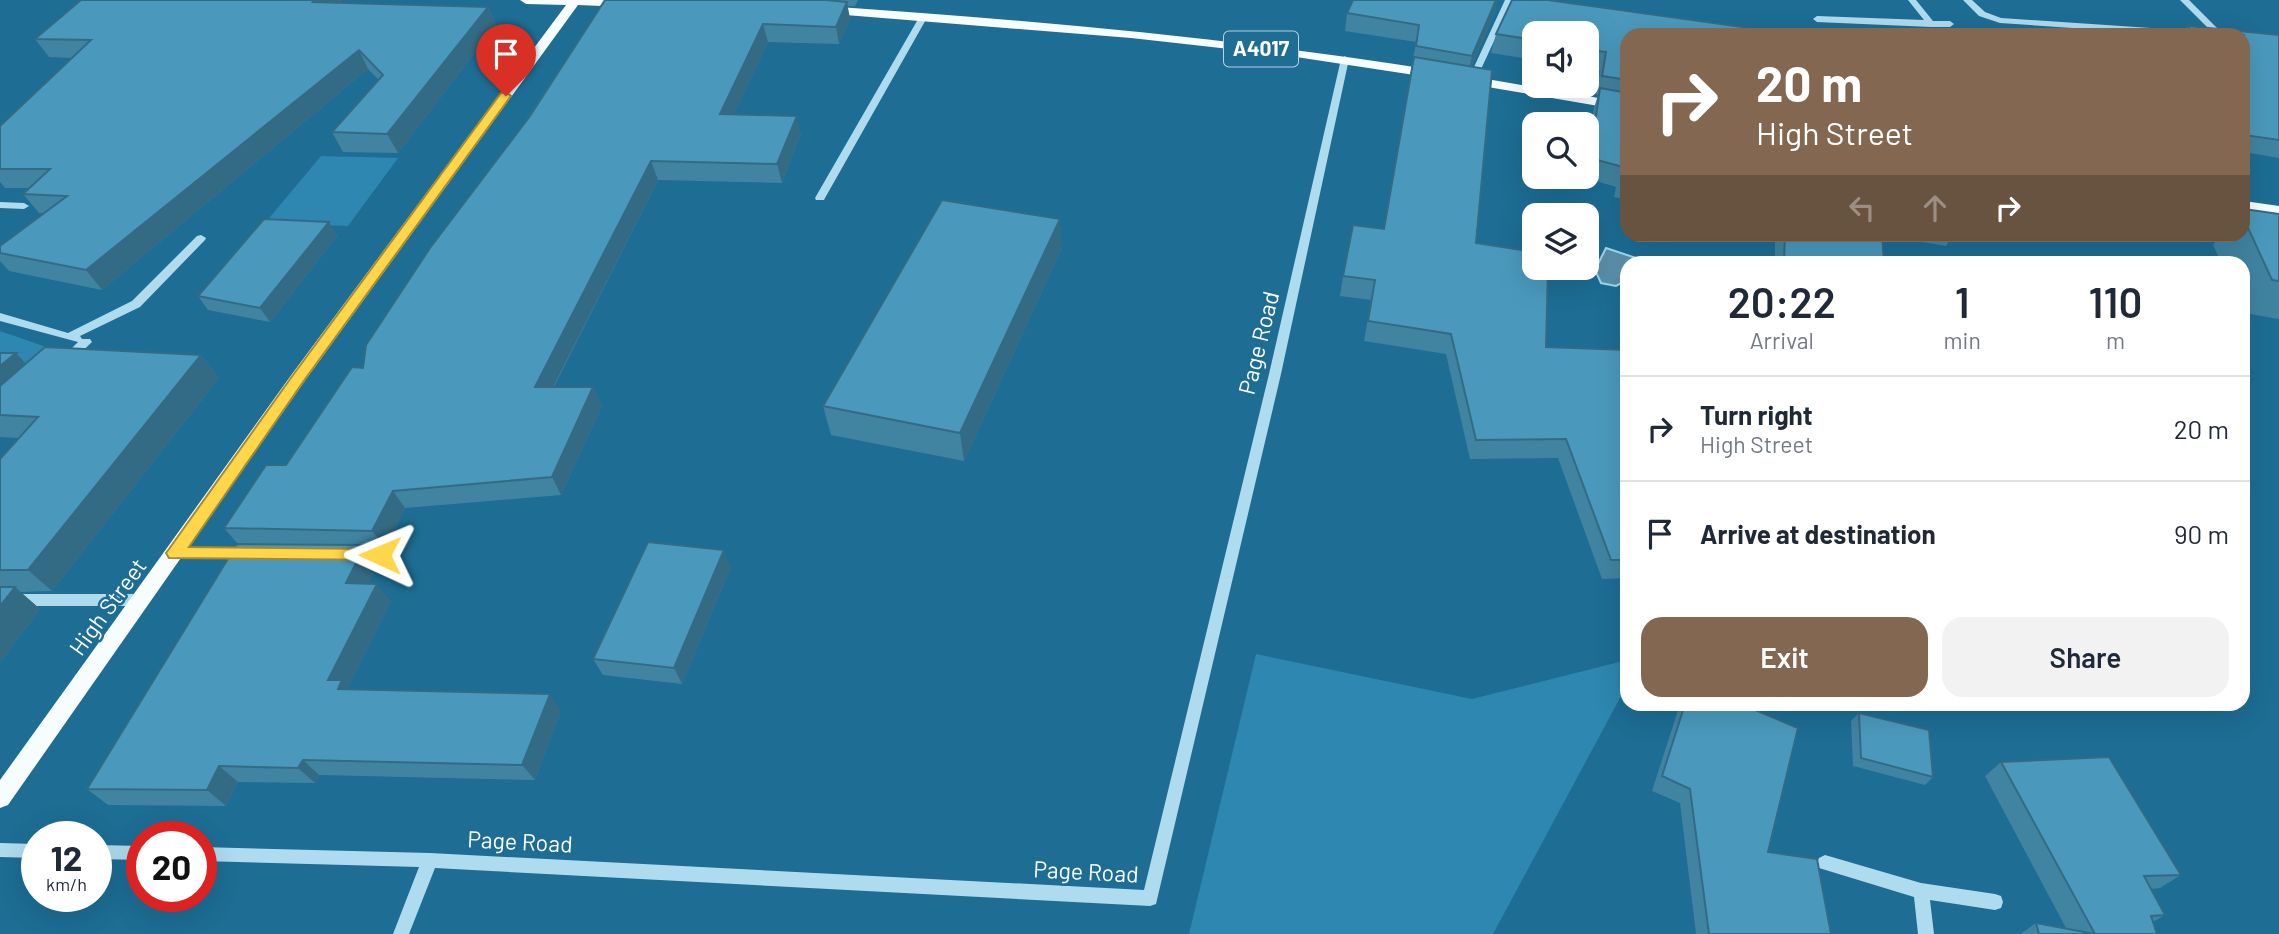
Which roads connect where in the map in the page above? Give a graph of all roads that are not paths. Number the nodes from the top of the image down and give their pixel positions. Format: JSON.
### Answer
{"nodes":[{"id":1,"x":527,"y":0,"type":"edge"},
{"id":2,"x":1509,"y":0,"type":"edge"},
{"id":3,"x":1912,"y":0,"type":"edge"},
{"id":4,"x":1967,"y":0,"type":"edge"},
{"id":5,"x":2184,"y":0,"type":"edge"},
{"id":6,"x":575,"y":1,"type":"edge"},
{"id":7,"x":644,"y":4,"type":"edge"},
{"id":8,"x":817,"y":10,"type":"edge"},
{"id":9,"x":924,"y":16,"type":"junction"},
{"id":10,"x":1817,"y":19,"type":"dead end"},
{"id":11,"x":1931,"y":23,"type":"junction"},
{"id":12,"x":1950,"y":24,"type":"dead end"},
{"id":13,"x":2112,"y":28,"type":"edge"},
{"id":14,"x":2213,"y":28,"type":"edge"},
{"id":15,"x":1345,"y":59,"type":"junction"},
{"id":16,"x":1459,"y":78,"type":"junction"},
{"id":17,"x":1620,"y":106,"type":"edge"},
{"id":18,"x":820,"y":198,"type":"dead end"},
{"id":19,"x":0,"y":205,"type":"edge"},
{"id":20,"x":24,"y":206,"type":"edge"},
{"id":21,"x":2250,"y":206,"type":"edge"},
{"id":22,"x":2279,"y":210,"type":"edge"},
{"id":23,"x":201,"y":238,"type":"dead end"},
{"id":24,"x":0,"y":317,"type":"edge"},
{"id":25,"x":69,"y":337,"type":"junction"},
{"id":26,"x":57,"y":368,"type":"edge"},
{"id":27,"x":175,"y":553,"type":"junction"},
{"id":28,"x":257,"y":554,"type":"edge"},
{"id":29,"x":339,"y":555,"type":"edge"},
{"id":30,"x":380,"y":555,"type":"dead end"},
{"id":31,"x":0,"y":600,"type":"edge"},
{"id":32,"x":142,"y":600,"type":"junction"},
{"id":33,"x":0,"y":797,"type":"edge"},
{"id":34,"x":0,"y":850,"type":"edge"},
{"id":35,"x":21,"y":851,"type":"edge"},
{"id":36,"x":217,"y":854,"type":"edge"},
{"id":37,"x":430,"y":860,"type":"junction"},
{"id":38,"x":1825,"y":863,"type":"dead end"},
{"id":39,"x":1921,"y":891,"type":"junction"},
{"id":40,"x":1995,"y":902,"type":"dead end"},
{"id":41,"x":401,"y":934,"type":"edge"},
{"id":42,"x":1927,"y":934,"type":"edge"}],
"edges":[{"from":1,"to":6,"type":"main road"},
{"from":2,"to":16,"type":"street"},
{"from":3,"to":11,"type":"street"},
{"from":4,"to":13,"type":"street"},
{"from":5,"to":14,"type":"street"},
{"from":6,"to":7,"type":"main road"},
{"from":6,"to":27,"type":"main road","name":"High Street"},
{"from":8,"to":9,"type":"main road","number":"A4017"},
{"from":9,"to":15,"type":"main road","number":"A4017"},
{"from":9,"to":18,"type":"street"},
{"from":10,"to":11,"type":"street"},
{"from":11,"to":12,"type":"street"},
{"from":15,"to":16,"type":"main road","number":"A4017"},
{"from":15,"to":37,"type":"street","name":"Page Road"},
{"from":16,"to":17,"type":"main road","number":"A4017"},
{"from":19,"to":20,"type":"street"},
{"from":21,"to":22,"type":"main road"},
{"from":23,"to":25,"type":"street"},
{"from":24,"to":25,"type":"street"},
{"from":25,"to":26,"type":"street"},
{"from":27,"to":28,"type":"street"},
{"from":27,"to":32,"type":"main road","name":"High Street"},
{"from":29,"to":30,"type":"street"},
{"from":31,"to":32,"type":"street"},
{"from":32,"to":33,"type":"main road","name":"High Street"},
{"from":34,"to":35,"type":"street"},
{"from":36,"to":37,"type":"street","name":"Page Road"},
{"from":37,"to":41,"type":"street"},
{"from":38,"to":39,"type":"street"},
{"from":39,"to":40,"type":"street"},
{"from":39,"to":42,"type":"street"}]}
